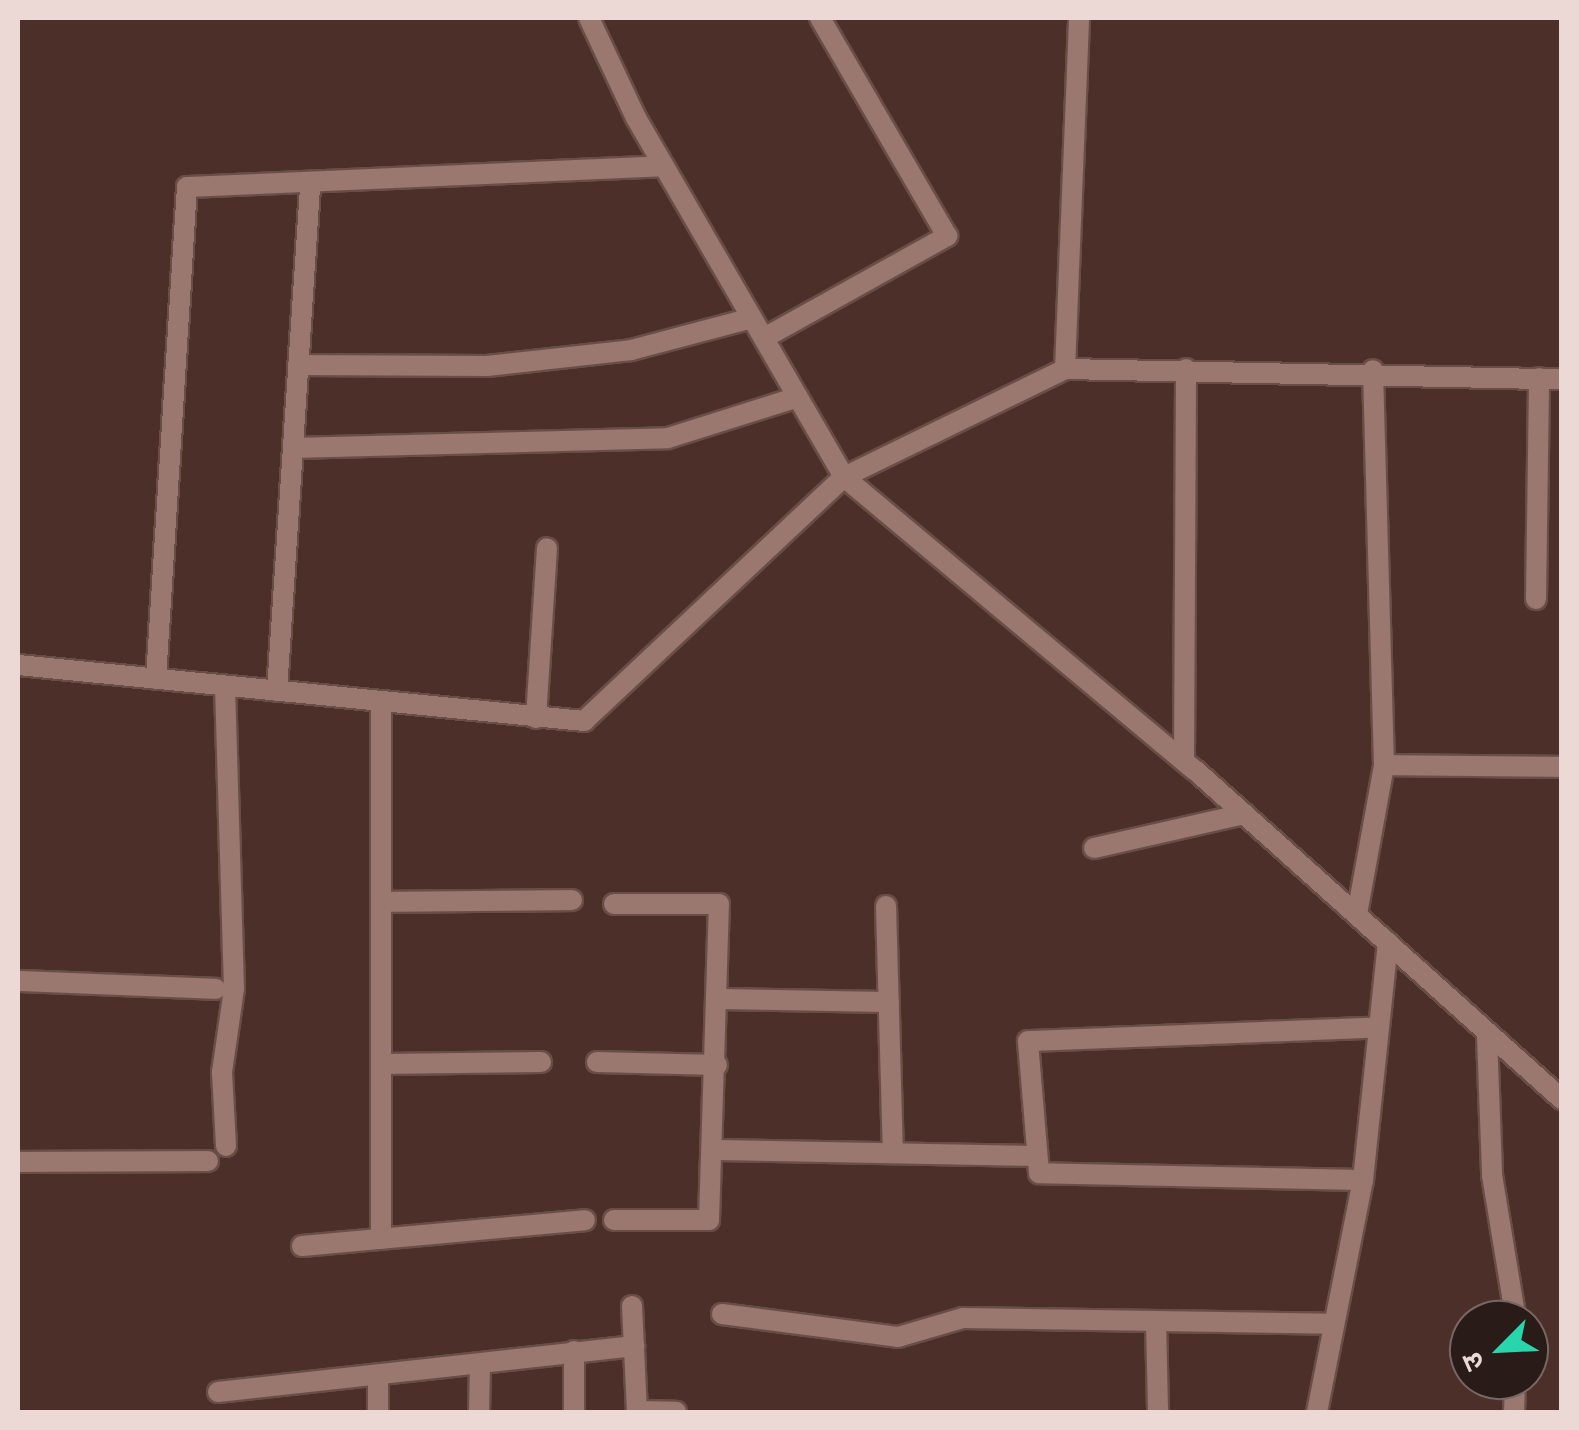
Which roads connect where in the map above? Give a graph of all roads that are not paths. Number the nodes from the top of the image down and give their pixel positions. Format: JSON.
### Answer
{"nodes":[{"id":1,"x":589,"y":18,"type":"edge"},
{"id":2,"x":820,"y":18,"type":"edge"},
{"id":3,"x":1079,"y":18,"type":"edge"},
{"id":4,"x":664,"y":166,"type":"junction"},
{"id":5,"x":310,"y":188,"type":"junction"},
{"id":6,"x":752,"y":318,"type":"junction"},
{"id":7,"x":764,"y":338,"type":"junction"},
{"id":8,"x":298,"y":365,"type":"junction"},
{"id":9,"x":1065,"y":369,"type":"junction"},
{"id":10,"x":1186,"y":369,"type":"junction"},
{"id":11,"x":1373,"y":370,"type":"junction"},
{"id":12,"x":1539,"y":378,"type":"junction"},
{"id":13,"x":1562,"y":378,"type":"edge"},
{"id":14,"x":798,"y":398,"type":"junction"},
{"id":15,"x":293,"y":448,"type":"junction"},
{"id":16,"x":844,"y":478,"type":"junction"},
{"id":17,"x":547,"y":548,"type":"dead end"},
{"id":18,"x":1536,"y":600,"type":"dead end"},
{"id":19,"x":18,"y":664,"type":"edge"},
{"id":20,"x":156,"y":679,"type":"junction"},
{"id":21,"x":225,"y":686,"type":"junction"},
{"id":22,"x":277,"y":691,"type":"junction"},
{"id":23,"x":381,"y":702,"type":"junction"},
{"id":24,"x":536,"y":718,"type":"junction"},
{"id":25,"x":1184,"y":761,"type":"junction"},
{"id":26,"x":1384,"y":765,"type":"junction"},
{"id":27,"x":1561,"y":765,"type":"edge"},
{"id":28,"x":1244,"y":814,"type":"junction"},
{"id":29,"x":1094,"y":848,"type":"dead end"},
{"id":30,"x":572,"y":900,"type":"dead end"},
{"id":31,"x":382,"y":902,"type":"junction"},
{"id":32,"x":614,"y":904,"type":"dead end"},
{"id":33,"x":886,"y":906,"type":"dead end"},
{"id":34,"x":1357,"y":914,"type":"junction"},
{"id":35,"x":1388,"y":942,"type":"junction"},
{"id":36,"x":18,"y":981,"type":"edge"},
{"id":37,"x":216,"y":989,"type":"dead end"},
{"id":38,"x":718,"y":999,"type":"junction"},
{"id":39,"x":889,"y":1002,"type":"junction"},
{"id":40,"x":1374,"y":1028,"type":"junction"},
{"id":41,"x":1486,"y":1036,"type":"junction"},
{"id":42,"x":541,"y":1062,"type":"dead end"},
{"id":43,"x":598,"y":1062,"type":"dead end"},
{"id":44,"x":382,"y":1064,"type":"junction"},
{"id":45,"x":717,"y":1065,"type":"junction"},
{"id":46,"x":1562,"y":1099,"type":"edge"},
{"id":47,"x":226,"y":1146,"type":"dead end"},
{"id":48,"x":716,"y":1150,"type":"junction"},
{"id":49,"x":894,"y":1153,"type":"junction"},
{"id":50,"x":1037,"y":1156,"type":"junction"},
{"id":51,"x":208,"y":1161,"type":"dead end"},
{"id":52,"x":18,"y":1162,"type":"edge"},
{"id":53,"x":1363,"y":1180,"type":"junction"},
{"id":54,"x":585,"y":1220,"type":"dead end"},
{"id":55,"x":614,"y":1220,"type":"dead end"},
{"id":56,"x":382,"y":1239,"type":"junction"},
{"id":57,"x":302,"y":1246,"type":"dead end"},
{"id":58,"x":1513,"y":1300,"type":"edge"},
{"id":59,"x":632,"y":1306,"type":"dead end"},
{"id":60,"x":722,"y":1314,"type":"dead end"},
{"id":61,"x":1156,"y":1322,"type":"junction"},
{"id":62,"x":1331,"y":1324,"type":"junction"},
{"id":63,"x":634,"y":1346,"type":"junction"},
{"id":64,"x":574,"y":1351,"type":"junction"},
{"id":65,"x":480,"y":1366,"type":"junction"},
{"id":66,"x":378,"y":1376,"type":"junction"},
{"id":67,"x":218,"y":1392,"type":"dead end"},
{"id":68,"x":378,"y":1412,"type":"edge"},
{"id":69,"x":479,"y":1412,"type":"edge"},
{"id":70,"x":574,"y":1412,"type":"edge"},
{"id":71,"x":676,"y":1412,"type":"edge"},
{"id":72,"x":1158,"y":1412,"type":"edge"},
{"id":73,"x":1317,"y":1412,"type":"edge"}],
"edges":[{"from":1,"to":4,"type":"street"},
{"from":2,"to":7,"type":"street"},
{"from":3,"to":9,"type":"street"},
{"from":4,"to":5,"type":"street"},
{"from":4,"to":6,"type":"street"},
{"from":5,"to":8,"type":"street"},
{"from":5,"to":20,"type":"street"},
{"from":6,"to":7,"type":"street"},
{"from":6,"to":8,"type":"street"},
{"from":7,"to":14,"type":"street"},
{"from":8,"to":15,"type":"street"},
{"from":9,"to":10,"type":"street"},
{"from":9,"to":16,"type":"street"},
{"from":10,"to":11,"type":"street"},
{"from":10,"to":25,"type":"street"},
{"from":11,"to":12,"type":"street"},
{"from":11,"to":26,"type":"street"},
{"from":12,"to":13,"type":"street"},
{"from":12,"to":18,"type":"street"},
{"from":14,"to":15,"type":"street"},
{"from":14,"to":16,"type":"street"},
{"from":15,"to":22,"type":"street"},
{"from":16,"to":24,"type":"street"},
{"from":16,"to":25,"type":"street"},
{"from":17,"to":24,"type":"street"},
{"from":19,"to":20,"type":"street"},
{"from":20,"to":21,"type":"street"},
{"from":21,"to":22,"type":"street"},
{"from":21,"to":47,"type":"street"},
{"from":22,"to":23,"type":"street"},
{"from":23,"to":24,"type":"street"},
{"from":23,"to":31,"type":"street"},
{"from":25,"to":28,"type":"street"},
{"from":26,"to":27,"type":"street"},
{"from":26,"to":34,"type":"street"},
{"from":28,"to":29,"type":"street"},
{"from":28,"to":34,"type":"street"},
{"from":30,"to":31,"type":"street"},
{"from":31,"to":44,"type":"street"},
{"from":32,"to":38,"type":"street"},
{"from":33,"to":39,"type":"street"},
{"from":34,"to":35,"type":"street"},
{"from":35,"to":40,"type":"street"},
{"from":35,"to":41,"type":"street"},
{"from":36,"to":37,"type":"street"},
{"from":38,"to":39,"type":"street"},
{"from":38,"to":45,"type":"street"},
{"from":39,"to":49,"type":"street"},
{"from":40,"to":50,"type":"street"},
{"from":40,"to":53,"type":"street"},
{"from":41,"to":46,"type":"street"},
{"from":41,"to":58,"type":"street"},
{"from":42,"to":44,"type":"street"},
{"from":43,"to":45,"type":"street"},
{"from":44,"to":56,"type":"street"},
{"from":45,"to":48,"type":"street"},
{"from":48,"to":49,"type":"street"},
{"from":48,"to":55,"type":"street"},
{"from":49,"to":50,"type":"street"},
{"from":50,"to":53,"type":"street"},
{"from":51,"to":52,"type":"street"},
{"from":53,"to":62,"type":"street"},
{"from":54,"to":56,"type":"street"},
{"from":56,"to":57,"type":"street"},
{"from":59,"to":63,"type":"street"},
{"from":60,"to":61,"type":"street"},
{"from":61,"to":62,"type":"street"},
{"from":61,"to":72,"type":"street"},
{"from":62,"to":73,"type":"street"},
{"from":63,"to":64,"type":"street"},
{"from":63,"to":71,"type":"street"},
{"from":64,"to":65,"type":"street"},
{"from":64,"to":70,"type":"street"},
{"from":65,"to":66,"type":"street"},
{"from":65,"to":69,"type":"street"},
{"from":66,"to":67,"type":"street"},
{"from":66,"to":68,"type":"street"}]}
